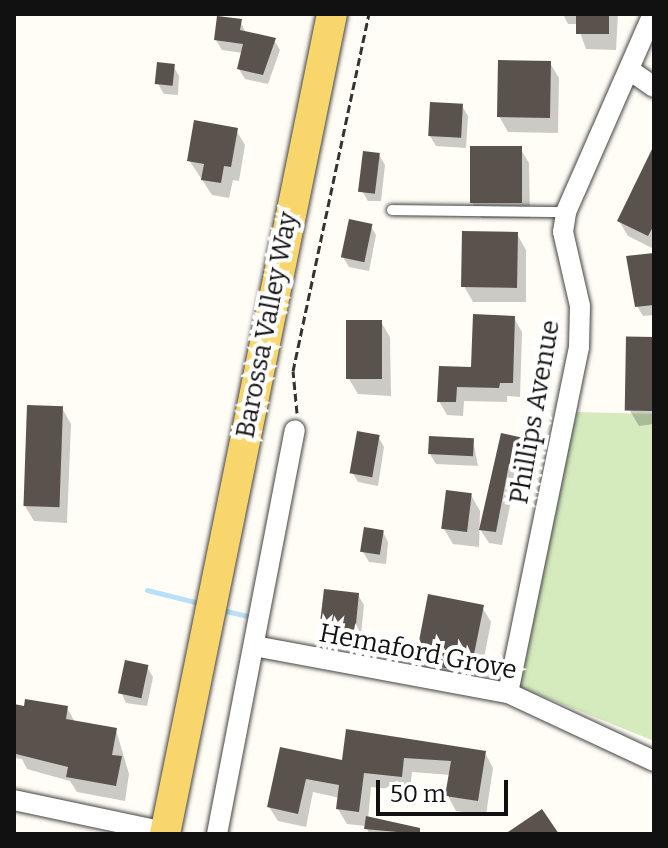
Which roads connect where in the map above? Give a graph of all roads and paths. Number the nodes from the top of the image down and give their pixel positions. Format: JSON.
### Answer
{"nodes":[{"id":1,"x":332,"y":14,"type":"edge"},
{"id":2,"x":369,"y":14,"type":"edge"},
{"id":3,"x":653,"y":14,"type":"edge"},
{"id":4,"x":631,"y":71,"type":"junction"},
{"id":5,"x":654,"y":87,"type":"edge"},
{"id":6,"x":392,"y":210,"type":"dead end"},
{"id":7,"x":566,"y":212,"type":"junction"},
{"id":8,"x":295,"y":430,"type":"joint"},
{"id":9,"x":254,"y":646,"type":"junction"},
{"id":10,"x":508,"y":693,"type":"junction"},
{"id":11,"x":654,"y":761,"type":"edge"},
{"id":12,"x":14,"y":800,"type":"edge"},
{"id":13,"x":165,"y":833,"type":"edge"},
{"id":14,"x":217,"y":834,"type":"edge"}],
"edges":[{"from":1,"to":13,"type":"main road","name":"Barossa Valley Way"},
{"from":2,"to":8,"type":"path"},
{"from":3,"to":4,"type":"street","name":"Phillips Avenue"},
{"from":4,"to":5,"type":"street"},
{"from":4,"to":7,"type":"street","name":"Phillips Avenue"},
{"from":6,"to":7,"type":"lane"},
{"from":7,"to":10,"type":"street","name":"Phillips Avenue"},
{"from":8,"to":9,"type":"street"},
{"from":9,"to":10,"type":"street","name":"Hemaford Grove"},
{"from":9,"to":14,"type":"street"},
{"from":10,"to":11,"type":"street","name":"Hemaford Grove"},
{"from":12,"to":13,"type":"street"}]}
